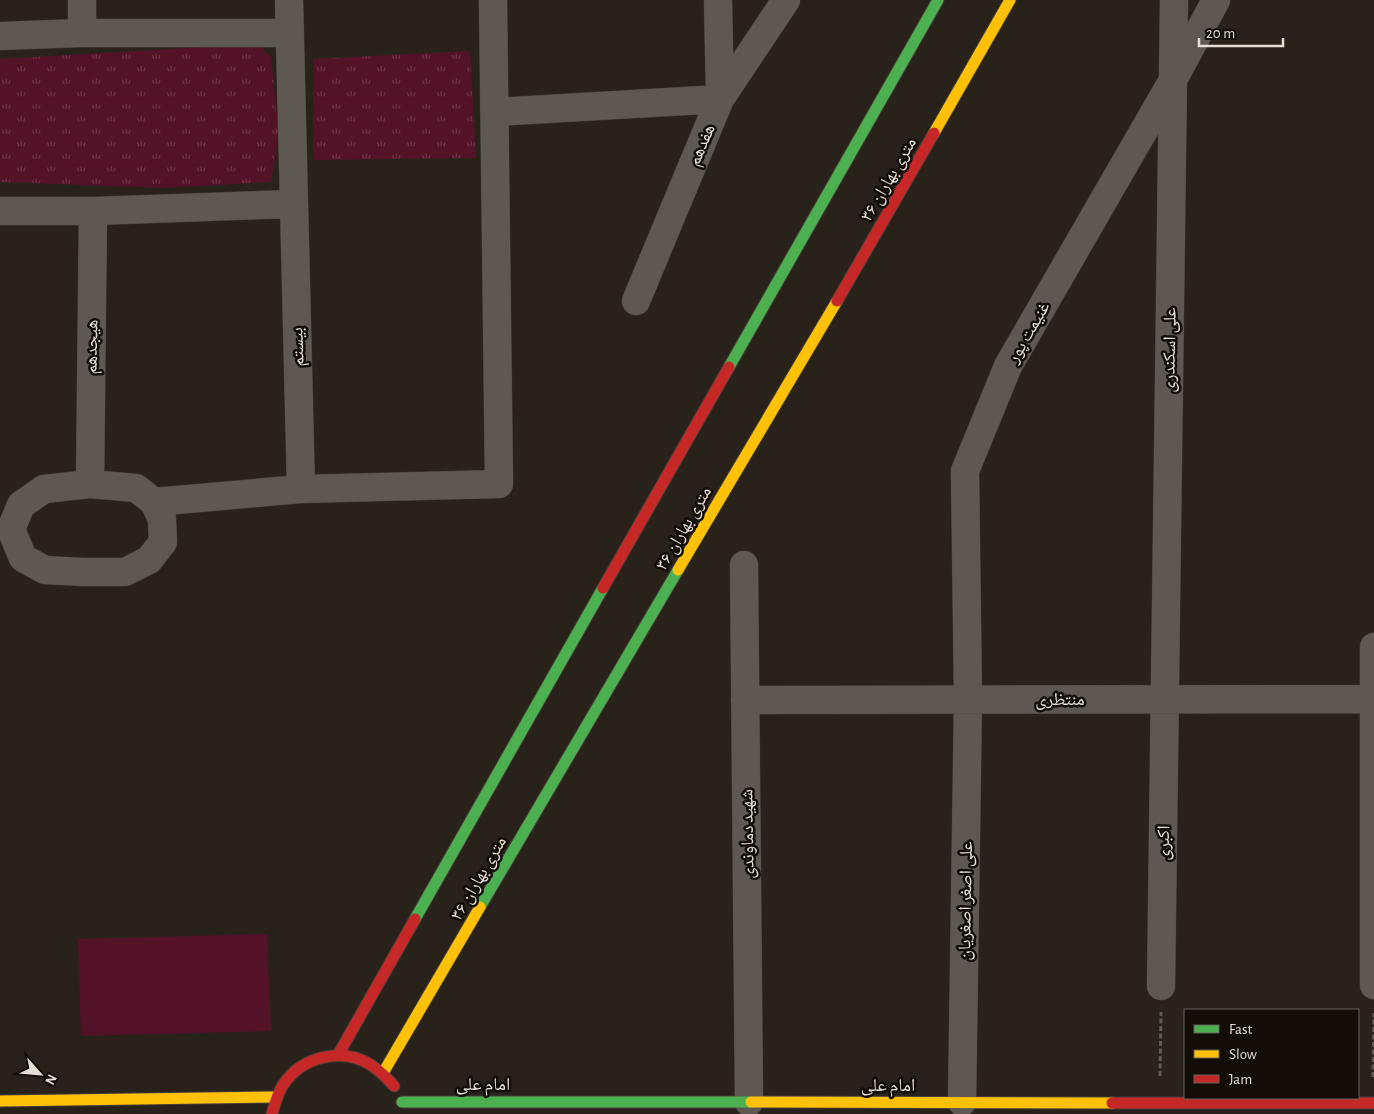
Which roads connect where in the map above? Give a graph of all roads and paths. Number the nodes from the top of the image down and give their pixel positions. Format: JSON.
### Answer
{"nodes":[{"id":1,"x":82,"y":0,"type":"edge"},
{"id":2,"x":289,"y":0,"type":"edge"},
{"id":3,"x":493,"y":0,"type":"edge"},
{"id":4,"x":718,"y":0,"type":"edge"},
{"id":5,"x":786,"y":0,"type":"edge"},
{"id":6,"x":938,"y":0,"type":"edge"},
{"id":7,"x":1010,"y":0,"type":"edge"},
{"id":8,"x":1174,"y":0,"type":"edge"},
{"id":9,"x":1216,"y":0,"type":"edge"},
{"id":10,"x":82,"y":33,"type":"junction"},
{"id":11,"x":289,"y":33,"type":"junction"},
{"id":12,"x":0,"y":36,"type":"edge"},
{"id":13,"x":1173,"y":80,"type":"junction"},
{"id":14,"x":720,"y":100,"type":"junction"},
{"id":15,"x":495,"y":112,"type":"junction"},
{"id":16,"x":293,"y":204,"type":"junction"},
{"id":17,"x":0,"y":211,"type":"edge"},
{"id":18,"x":93,"y":211,"type":"junction"},
{"id":19,"x":636,"y":301,"type":"dead end"},
{"id":20,"x":90,"y":484,"type":"junction"},
{"id":21,"x":302,"y":489,"type":"junction"},
{"id":22,"x":154,"y":502,"type":"junction"},
{"id":23,"x":6,"y":529,"type":"edge"},
{"id":24,"x":744,"y":565,"type":"dead end"},
{"id":25,"x":1374,"y":647,"type":"edge"},
{"id":26,"x":968,"y":699,"type":"junction"},
{"id":27,"x":1164,"y":699,"type":"junction"},
{"id":28,"x":1374,"y":699,"type":"edge"},
{"id":29,"x":746,"y":700,"type":"junction"},
{"id":30,"x":1374,"y":985,"type":"edge"},
{"id":31,"x":1161,"y":986,"type":"joint"},
{"id":32,"x":338,"y":1055,"type":"junction"},
{"id":33,"x":384,"y":1073,"type":"junction"},
{"id":34,"x":277,"y":1097,"type":"junction"},
{"id":35,"x":0,"y":1101,"type":"edge"},
{"id":36,"x":402,"y":1102,"type":"junction"},
{"id":37,"x":749,"y":1102,"type":"junction"},
{"id":38,"x":962,"y":1102,"type":"junction"},
{"id":39,"x":1159,"y":1103,"type":"junction"},
{"id":40,"x":1374,"y":1103,"type":"edge"},
{"id":41,"x":803,"y":1108,"type":"edge"},
{"id":42,"x":848,"y":1108,"type":"edge"},
{"id":43,"x":272,"y":1114,"type":"edge"},
{"id":44,"x":403,"y":1114,"type":"edge"}],
"edges":[{"from":1,"to":10,"type":"street"},
{"from":2,"to":11,"type":"street","name":"بیستم"},
{"from":3,"to":15,"type":"street"},
{"from":4,"to":14,"type":"street"},
{"from":5,"to":14,"type":"street","name":"هفدهم"},
{"from":6,"to":32,"type":"street","name":"۳۶ متری بهاران"},
{"from":7,"to":33,"type":"street","name":"۳۶ متری بهاران"},
{"from":8,"to":13,"type":"street","name":"علی اسکندری"},
{"from":9,"to":13,"type":"street","name":"غنیمت پور"},
{"from":10,"to":11,"type":"street"},
{"from":10,"to":12,"type":"street"},
{"from":11,"to":16,"type":"street","name":"بیستم"},
{"from":13,"to":26,"type":"street","name":"غنیمت پور"},
{"from":13,"to":27,"type":"street","name":"علی اسکندری"},
{"from":14,"to":15,"type":"street"},
{"from":14,"to":19,"type":"street","name":"هفدهم"},
{"from":15,"to":21,"type":"street"},
{"from":16,"to":18,"type":"street"},
{"from":16,"to":21,"type":"street","name":"بیستم"},
{"from":17,"to":18,"type":"street"},
{"from":18,"to":20,"type":"street","name":"هیجدهم"},
{"from":20,"to":22,"type":"street"},
{"from":20,"to":23,"type":"street"},
{"from":21,"to":22,"type":"street"},
{"from":22,"to":23,"type":"street"},
{"from":24,"to":29,"type":"street","name":"شهید دماوندی"},
{"from":25,"to":28,"type":"street"},
{"from":26,"to":27,"type":"street","name":"منتظری"},
{"from":26,"to":29,"type":"street","name":"منتظری"},
{"from":26,"to":38,"type":"street","name":"علی اصغر اصغریان"},
{"from":27,"to":28,"type":"street","name":"منتظری"},
{"from":27,"to":31,"type":"street","name":"اکبری"},
{"from":28,"to":30,"type":"street"},
{"from":29,"to":37,"type":"street","name":"شهید دماوندی"},
{"from":30,"to":40,"type":"path"},
{"from":31,"to":39,"type":"path"},
{"from":32,"to":33,"type":"street"},
{"from":32,"to":34,"type":"street"},
{"from":33,"to":36,"type":"street"},
{"from":34,"to":35,"type":"street"},
{"from":34,"to":43,"type":"street"},
{"from":36,"to":37,"type":"street","name":"امام علی"},
{"from":36,"to":44,"type":"street"},
{"from":37,"to":41,"type":"street","name":"امام علی"},
{"from":38,"to":39,"type":"street","name":"امام علی"},
{"from":38,"to":42,"type":"street","name":"امام علی"},
{"from":39,"to":40,"type":"street","name":"امام علی"},
{"from":41,"to":42,"type":"street","name":"امام علی"}]}
